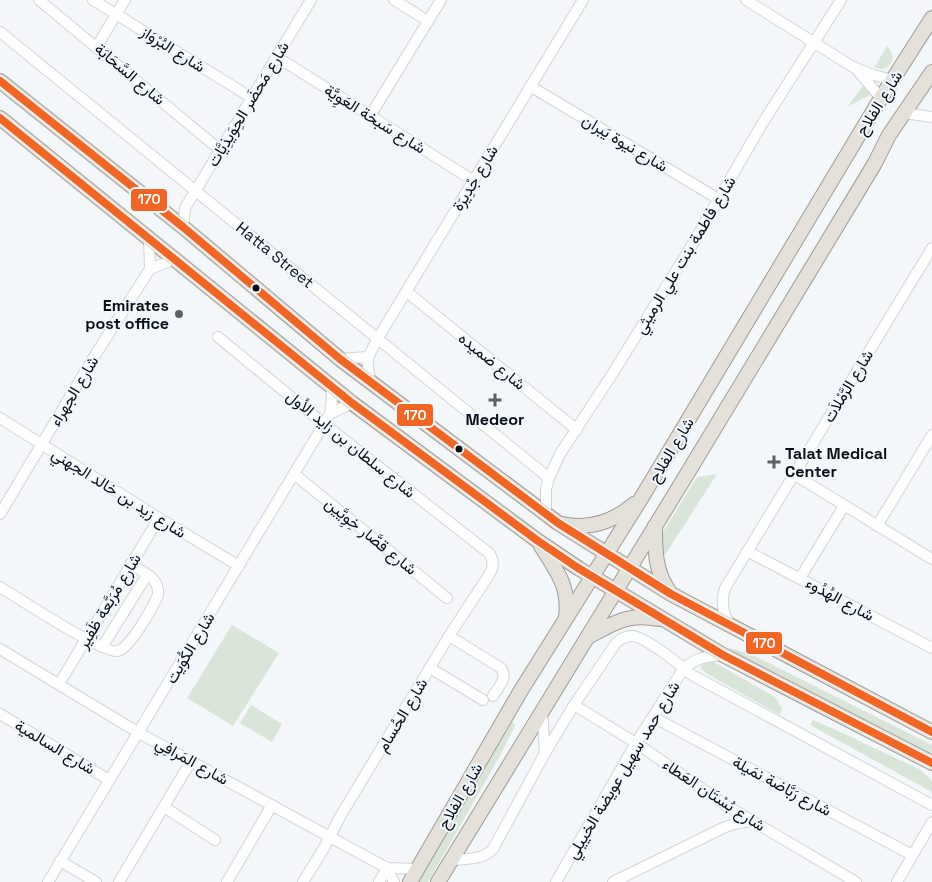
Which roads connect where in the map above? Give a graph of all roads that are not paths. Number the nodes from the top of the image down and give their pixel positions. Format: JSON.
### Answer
{"nodes":[{"id":1,"x":39,"y":0,"type":"edge"},
{"id":2,"x":93,"y":0,"type":"edge"},
{"id":3,"x":124,"y":0,"type":"edge"},
{"id":4,"x":312,"y":0,"type":"edge"},
{"id":5,"x":394,"y":0,"type":"edge"},
{"id":6,"x":441,"y":0,"type":"edge"},
{"id":7,"x":583,"y":0,"type":"edge"},
{"id":8,"x":746,"y":0,"type":"edge"},
{"id":9,"x":841,"y":0,"type":"edge"},
{"id":10,"x":116,"y":14,"type":"junction"},
{"id":11,"x":932,"y":18,"type":"edge"},
{"id":12,"x":428,"y":21,"type":"junction"},
{"id":13,"x":0,"y":32,"type":"edge"},
{"id":14,"x":814,"y":43,"type":"junction"},
{"id":15,"x":97,"y":46,"type":"junction"},
{"id":16,"x":276,"y":57,"type":"junction"},
{"id":17,"x":853,"y":67,"type":"junction"},
{"id":18,"x":932,"y":72,"type":"edge"},
{"id":19,"x":893,"y":80,"type":"junction"},
{"id":20,"x":0,"y":81,"type":"edge"},
{"id":21,"x":530,"y":86,"type":"junction"},
{"id":22,"x":916,"y":94,"type":"junction"},
{"id":23,"x":252,"y":98,"type":"junction"},
{"id":24,"x":881,"y":98,"type":"junction"},
{"id":25,"x":904,"y":113,"type":"junction"},
{"id":26,"x":370,"y":116,"type":"junction"},
{"id":27,"x":931,"y":116,"type":"edge"},
{"id":28,"x":0,"y":118,"type":"edge"},
{"id":29,"x":220,"y":150,"type":"junction"},
{"id":30,"x":474,"y":181,"type":"junction"},
{"id":31,"x":195,"y":190,"type":"junction"},
{"id":32,"x":720,"y":200,"type":"junction"},
{"id":33,"x":185,"y":208,"type":"junction"},
{"id":34,"x":170,"y":216,"type":"junction"},
{"id":35,"x":183,"y":227,"type":"junction"},
{"id":36,"x":148,"y":238,"type":"junction"},
{"id":37,"x":931,"y":251,"type":"edge"},
{"id":38,"x":175,"y":259,"type":"junction"},
{"id":39,"x":150,"y":269,"type":"junction"},
{"id":40,"x":407,"y":292,"type":"junction"},
{"id":41,"x":218,"y":336,"type":"dead end"},
{"id":42,"x":378,"y":338,"type":"junction"},
{"id":43,"x":368,"y":357,"type":"junction"},
{"id":44,"x":340,"y":359,"type":"junction"},
{"id":45,"x":371,"y":383,"type":"junction"},
{"id":46,"x":331,"y":385,"type":"junction"},
{"id":47,"x":352,"y":403,"type":"junction"},
{"id":48,"x":330,"y":414,"type":"junction"},
{"id":49,"x":0,"y":418,"type":"edge"},
{"id":50,"x":324,"y":424,"type":"junction"},
{"id":51,"x":576,"y":430,"type":"junction"},
{"id":52,"x":932,"y":436,"type":"edge"},
{"id":53,"x":42,"y":445,"type":"junction"},
{"id":54,"x":294,"y":474,"type":"junction"},
{"id":55,"x":795,"y":475,"type":"junction"},
{"id":56,"x":549,"y":478,"type":"junction"},
{"id":57,"x":642,"y":497,"type":"junction"},
{"id":58,"x":3,"y":503,"type":"edge"},
{"id":59,"x":844,"y":506,"type":"junction"},
{"id":60,"x":0,"y":514,"type":"edge"},
{"id":61,"x":546,"y":515,"type":"junction"},
{"id":62,"x":158,"y":518,"type":"junction"},
{"id":63,"x":558,"y":523,"type":"junction"},
{"id":64,"x":655,"y":524,"type":"junction"},
{"id":65,"x":877,"y":526,"type":"junction"},
{"id":66,"x":538,"y":541,"type":"junction"},
{"id":67,"x":485,"y":550,"type":"joint"},
{"id":68,"x":747,"y":551,"type":"junction"},
{"id":69,"x":607,"y":554,"type":"junction"},
{"id":70,"x":932,"y":558,"type":"edge"},
{"id":71,"x":130,"y":564,"type":"junction"},
{"id":72,"x":239,"y":566,"type":"junction"},
{"id":73,"x":630,"y":568,"type":"junction"},
{"id":74,"x":147,"y":575,"type":"junction"},
{"id":75,"x":592,"y":577,"type":"junction"},
{"id":76,"x":800,"y":578,"type":"junction"},
{"id":77,"x":0,"y":588,"type":"edge"},
{"id":78,"x":616,"y":591,"type":"junction"},
{"id":79,"x":671,"y":594,"type":"junction"},
{"id":80,"x":447,"y":598,"type":"dead end"},
{"id":81,"x":566,"y":620,"type":"junction"},
{"id":82,"x":664,"y":620,"type":"junction"},
{"id":83,"x":736,"y":629,"type":"junction"},
{"id":84,"x":449,"y":636,"type":"junction"},
{"id":85,"x":587,"y":638,"type":"junction"},
{"id":86,"x":87,"y":639,"type":"junction"},
{"id":87,"x":102,"y":647,"type":"junction"},
{"id":88,"x":932,"y":648,"type":"edge"},
{"id":89,"x":0,"y":649,"type":"edge"},
{"id":90,"x":723,"y":655,"type":"junction"},
{"id":91,"x":430,"y":668,"type":"junction"},
{"id":92,"x":684,"y":668,"type":"junction"},
{"id":93,"x":59,"y":684,"type":"junction"},
{"id":94,"x":493,"y":696,"type":"dead end"},
{"id":95,"x":483,"y":700,"type":"dead end"},
{"id":96,"x":574,"y":705,"type":"junction"},
{"id":97,"x":542,"y":711,"type":"junction"},
{"id":98,"x":0,"y":714,"type":"edge"},
{"id":99,"x":653,"y":717,"type":"junction"},
{"id":100,"x":932,"y":732,"type":"edge"},
{"id":101,"x":139,"y":733,"type":"junction"},
{"id":102,"x":636,"y":743,"type":"junction"},
{"id":103,"x":545,"y":753,"type":"junction"},
{"id":104,"x":191,"y":761,"type":"junction"},
{"id":105,"x":932,"y":763,"type":"edge"},
{"id":106,"x":109,"y":780,"type":"junction"},
{"id":107,"x":272,"y":805,"type":"junction"},
{"id":108,"x":932,"y":805,"type":"edge"},
{"id":109,"x":727,"y":806,"type":"junction"},
{"id":110,"x":164,"y":807,"type":"junction"},
{"id":111,"x":752,"y":821,"type":"junction"},
{"id":112,"x":932,"y":822,"type":"edge"},
{"id":113,"x":725,"y":827,"type":"junction"},
{"id":114,"x":329,"y":837,"type":"junction"},
{"id":115,"x":215,"y":840,"type":"dead end"},
{"id":116,"x":912,"y":855,"type":"junction"},
{"id":117,"x":452,"y":860,"type":"junction"},
{"id":118,"x":60,"y":861,"type":"junction"},
{"id":119,"x":387,"y":868,"type":"junction"},
{"id":120,"x":418,"y":869,"type":"junction"},
{"id":121,"x":843,"y":878,"type":"edge"},
{"id":122,"x":442,"y":879,"type":"edge"},
{"id":123,"x":48,"y":882,"type":"edge"},
{"id":124,"x":96,"y":882,"type":"edge"},
{"id":125,"x":119,"y":882,"type":"edge"},
{"id":126,"x":227,"y":882,"type":"edge"},
{"id":127,"x":303,"y":882,"type":"edge"},
{"id":128,"x":379,"y":882,"type":"edge"},
{"id":129,"x":394,"y":882,"type":"edge"},
{"id":130,"x":410,"y":882,"type":"edge"},
{"id":131,"x":556,"y":882,"type":"edge"},
{"id":132,"x":613,"y":882,"type":"edge"},
{"id":133,"x":856,"y":882,"type":"edge"},
{"id":134,"x":897,"y":882,"type":"edge"}],
"edges":[{"from":1,"to":15,"type":"street","name":"شارع السَّحَابَة"},
{"from":2,"to":10,"type":"street","name":"شارع البُرْوَاز"},
{"from":3,"to":10,"type":"street"},
{"from":4,"to":16,"type":"street","name":"شارع مَحضَر الحِوَيذِيَّات"},
{"from":5,"to":12,"type":"street"},
{"from":6,"to":12,"type":"street"},
{"from":7,"to":21,"type":"street","name":"شارع جْدِيرَة"},
{"from":8,"to":14,"type":"street"},
{"from":9,"to":14,"type":"street","name":"شارع فاطمة بنت علي الرميثي"},
{"from":10,"to":15,"type":"street"},
{"from":10,"to":23,"type":"street","name":"شارع البُرْوَاز"},
{"from":11,"to":19,"type":"main road","name":"شارع الفلاح"},
{"from":12,"to":26,"type":"street"},
{"from":13,"to":31,"type":"street","name":"Hatta Street"},
{"from":14,"to":17,"type":"street"},
{"from":14,"to":32,"type":"street","name":"شارع فاطمة بنت علي الرميثي"},
{"from":15,"to":29,"type":"street","name":"شارع السَّحَابَة"},
{"from":16,"to":23,"type":"street","name":"شارع مَحضَر الحِوَيذِيَّات"},
{"from":16,"to":26,"type":"street","name":"شارع سَبخة العَوِيَّة"},
{"from":17,"to":19,"type":"street"},
{"from":17,"to":24,"type":"street"},
{"from":18,"to":22,"type":"main road","name":"شارع الفلاح"},
{"from":19,"to":24,"type":"main road","name":"شارع الفلاح"},
{"from":20,"to":34,"type":"main road"},
{"from":21,"to":30,"type":"street","name":"شارع جْدِيرَة"},
{"from":21,"to":32,"type":"street","name":"شارع نيوة يَبران"},
{"from":22,"to":25,"type":"main road","name":"شارع الفلاح"},
{"from":22,"to":27,"type":"street"},
{"from":23,"to":29,"type":"street","name":"شارع مَحضَر الحِوَيذِيَّات"},
{"from":24,"to":57,"type":"main road","name":"شارع الفلاح"},
{"from":25,"to":27,"type":"street"},
{"from":25,"to":64,"type":"main road","name":"شارع الفلاح"},
{"from":26,"to":30,"type":"street","name":"شارع سَبخة العَوِيَّة"},
{"from":28,"to":36,"type":"main road","name":"شارع سلطان بن زايد الأول"},
{"from":29,"to":31,"type":"street","name":"شارع مَحضَر الحِوَيذِيَّات"},
{"from":30,"to":40,"type":"street","name":"شارع جْدِيرَة"},
{"from":31,"to":33,"type":"street","name":"شارع مَحضَر الحِوَيذِيَّات"},
{"from":31,"to":42,"type":"street","name":"Hatta Street"},
{"from":32,"to":51,"type":"street","name":"شارع فاطمة بنت علي الرميثي"},
{"from":33,"to":34,"type":"street"},
{"from":33,"to":35,"type":"street","name":"شارع مَحضَر الحِوَيذِيَّات"},
{"from":34,"to":35,"type":"main road"},
{"from":35,"to":44,"type":"main road"},
{"from":36,"to":38,"type":"main road","name":"شارع سلطان بن زايد الأول"},
{"from":36,"to":39,"type":"street"},
{"from":37,"to":55,"type":"street","name":"شارع الرَّمْلاَت"},
{"from":38,"to":39,"type":"street"},
{"from":38,"to":46,"type":"main road","name":"شارع سلطان بن زايد الأول"},
{"from":39,"to":53,"type":"street","name":"شارع الجهراء"},
{"from":40,"to":42,"type":"street","name":"شارع جْدِيرَة"},
{"from":40,"to":51,"type":"street","name":"شارع ضميده"},
{"from":41,"to":50,"type":"street","name":"شارع سلطان بن زايد الأول"},
{"from":42,"to":43,"type":"street","name":"شارع جْدِيرَة"},
{"from":42,"to":56,"type":"street","name":"Hatta Street"},
{"from":43,"to":44,"type":"street"},
{"from":43,"to":45,"type":"street"},
{"from":44,"to":45,"type":"main road"},
{"from":45,"to":61,"type":"main road"},
{"from":46,"to":47,"type":"main road","name":"شارع سلطان بن زايد الأول"},
{"from":46,"to":48,"type":"street","name":"شارع الكُوَيت"},
{"from":47,"to":48,"type":"street"},
{"from":47,"to":66,"type":"main road","name":"شارع سلطان بن زايد الأول"},
{"from":48,"to":50,"type":"street","name":"شارع الكُوَيت"},
{"from":49,"to":53,"type":"street","name":"شارع زيد بن خالد الجهني"},
{"from":50,"to":54,"type":"street","name":"شارع الكُوَيت"},
{"from":50,"to":67,"type":"street","name":"شارع سلطان بن زايد الأول"},
{"from":51,"to":56,"type":"street","name":"شارع فاطمة بنت علي الرميثي"},
{"from":52,"to":65,"type":"street"},
{"from":53,"to":58,"type":"street","name":"شارع الجهراء"},
{"from":53,"to":62,"type":"street","name":"شارع زيد بن خالد الجهني"},
{"from":54,"to":72,"type":"street","name":"شارع الكُوَيت"},
{"from":54,"to":80,"type":"street","name":"شارع قصَّار خِوِيَّين"},
{"from":55,"to":59,"type":"street"},
{"from":55,"to":68,"type":"street","name":"شارع الرَّمْلاَت"},
{"from":56,"to":61,"type":"street","name":"شارع فاطمة بنت علي الرميثي"},
{"from":57,"to":63,"type":"main road"},
{"from":57,"to":69,"type":"main road","name":"شارع الفلاح"},
{"from":58,"to":60,"type":"street","name":"شارع الجهراء"},
{"from":59,"to":65,"type":"street"},
{"from":59,"to":76,"type":"street"},
{"from":61,"to":63,"type":"main road"},
{"from":62,"to":71,"type":"street","name":"شارع مُرَبَّعة ظَفِير"},
{"from":62,"to":72,"type":"street","name":"شارع زيد بن خالد الجهني"},
{"from":63,"to":69,"type":"main road"},
{"from":64,"to":73,"type":"main road","name":"شارع الفلاح"},
{"from":64,"to":79,"type":"main road"},
{"from":65,"to":70,"type":"street"},
{"from":66,"to":75,"type":"main road","name":"شارع سلطان بن زايد الأول"},
{"from":66,"to":81,"type":"main road"},
{"from":67,"to":84,"type":"street","name":"شارع الحُسام"},
{"from":68,"to":76,"type":"street","name":"شارع الهُدُوء"},
{"from":68,"to":83,"type":"street","name":"شارع الرَّمْلاَت"},
{"from":69,"to":73,"type":"main road"},
{"from":69,"to":75,"type":"main road","name":"شارع الفلاح"},
{"from":71,"to":74,"type":"street"},
{"from":71,"to":86,"type":"street","name":"شارع مُرَبَّعة ظَفِير"},
{"from":72,"to":101,"type":"street","name":"شارع الكُوَيت"},
{"from":73,"to":78,"type":"main road","name":"شارع الفلاح"},
{"from":73,"to":79,"type":"main road"},
{"from":74,"to":87,"type":"street"},
{"from":74,"to":87,"type":"street"},
{"from":75,"to":78,"type":"main road","name":"شارع سلطان بن زايد الأول"},
{"from":75,"to":81,"type":"main road","name":"شارع الفلاح"},
{"from":76,"to":88,"type":"street","name":"شارع الهُدُوء"},
{"from":77,"to":86,"type":"street"},
{"from":78,"to":82,"type":"main road","name":"شارع سلطان بن زايد الأول"},
{"from":78,"to":85,"type":"main road","name":"شارع الفلاح"},
{"from":79,"to":83,"type":"main road"},
{"from":81,"to":120,"type":"main road","name":"شارع الفلاح"},
{"from":82,"to":85,"type":"main road"},
{"from":82,"to":90,"type":"main road","name":"شارع سلطان بن زايد الأول"},
{"from":83,"to":100,"type":"main road"},
{"from":84,"to":91,"type":"street","name":"شارع الحُسام"},
{"from":84,"to":94,"type":"street"},
{"from":85,"to":97,"type":"main road","name":"شارع الفلاح"},
{"from":86,"to":87,"type":"street"},
{"from":86,"to":93,"type":"street","name":"شارع مُرَبَّعة ظَفِير"},
{"from":89,"to":93,"type":"street","name":"شارع المَرافِي"},
{"from":90,"to":92,"type":"street","name":"شارع حمد سهيل عويضة الخييلي"},
{"from":90,"to":105,"type":"main road","name":"شارع سلطان بن زايد الأول"},
{"from":91,"to":95,"type":"street"},
{"from":91,"to":114,"type":"street","name":"شارع الحُسام"},
{"from":92,"to":96,"type":"street"},
{"from":92,"to":99,"type":"street","name":"شارع حمد سهيل عويضة الخييلي"},
{"from":92,"to":108,"type":"street"},
{"from":93,"to":101,"type":"street","name":"شارع المَرافِي"},
{"from":96,"to":102,"type":"street","name":"شارع بُسْتَان العَطاء"},
{"from":96,"to":103,"type":"street"},
{"from":97,"to":103,"type":"street"},
{"from":97,"to":117,"type":"main road","name":"شارع الفلاح"},
{"from":98,"to":106,"type":"street","name":"شارع السالمية"},
{"from":99,"to":102,"type":"street","name":"شارع حمد سهيل عويضة الخييلي"},
{"from":99,"to":116,"type":"street","name":"شارع رَبَّاضة نمَيلة"},
{"from":101,"to":104,"type":"street","name":"شارع المَرافِي"},
{"from":101,"to":106,"type":"street","name":"شارع الكُوَيت"},
{"from":102,"to":109,"type":"street","name":"شارع بُسْتَان العَطاء"},
{"from":102,"to":131,"type":"street","name":"شارع حمد سهيل عويضة الخييلي"},
{"from":103,"to":117,"type":"street"},
{"from":104,"to":107,"type":"street","name":"شارع المَرافِي"},
{"from":104,"to":110,"type":"street"},
{"from":106,"to":118,"type":"street","name":"شارع الكُوَيت"},
{"from":107,"to":114,"type":"street","name":"شارع المَرافِي"},
{"from":107,"to":126,"type":"street"},
{"from":109,"to":111,"type":"street","name":"شارع بُسْتَان العَطاء"},
{"from":109,"to":113,"type":"street"},
{"from":110,"to":115,"type":"street"},
{"from":110,"to":125,"type":"street"},
{"from":111,"to":113,"type":"street"},
{"from":111,"to":121,"type":"street","name":"شارع بُسْتَان العَطاء"},
{"from":112,"to":116,"type":"street"},
{"from":113,"to":132,"type":"street"},
{"from":114,"to":119,"type":"street","name":"شارع المَرافِي"},
{"from":114,"to":127,"type":"street","name":"شارع الحُسام"},
{"from":116,"to":134,"type":"street"},
{"from":117,"to":122,"type":"main road","name":"شارع الفلاح"},
{"from":118,"to":123,"type":"street","name":"شارع الكُوَيت"},
{"from":118,"to":124,"type":"street"},
{"from":119,"to":120,"type":"street","name":"شارع المَرافِي"},
{"from":119,"to":128,"type":"street"},
{"from":119,"to":129,"type":"street"},
{"from":120,"to":130,"type":"main road","name":"شارع الفلاح"},
{"from":121,"to":133,"type":"street","name":"شارع بُسْتَان العَطاء"}]}
